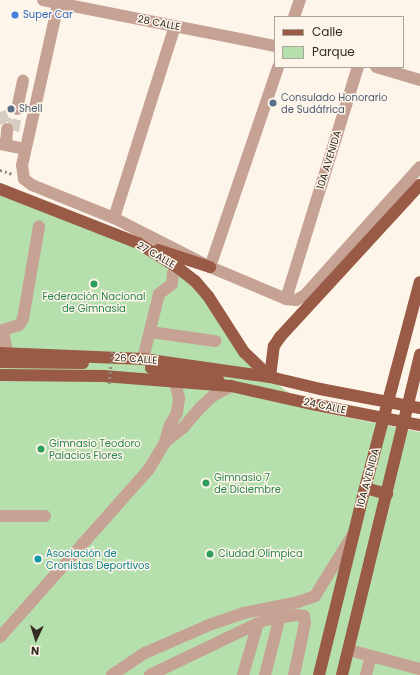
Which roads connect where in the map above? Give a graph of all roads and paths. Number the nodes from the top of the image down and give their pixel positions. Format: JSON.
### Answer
{"nodes":[{"id":1,"x":43,"y":0,"type":"edge"},
{"id":2,"x":300,"y":0,"type":"edge"},
{"id":3,"x":59,"y":2,"type":"edge"},
{"id":4,"x":294,"y":16,"type":"edge"},
{"id":5,"x":175,"y":26,"type":"junction"},
{"id":6,"x":274,"y":46,"type":"edge"},
{"id":7,"x":278,"y":68,"type":"edge"},
{"id":8,"x":358,"y":68,"type":"edge"},
{"id":9,"x":379,"y":68,"type":"edge"},
{"id":10,"x":420,"y":80,"type":"edge"},
{"id":11,"x":23,"y":81,"type":"dead end"},
{"id":12,"x":17,"y":109,"type":"tunnel mouth"},
{"id":13,"x":10,"y":130,"type":"tunnel mouth"},
{"id":14,"x":6,"y":145,"type":"edge"},
{"id":15,"x":25,"y":149,"type":"junction"},
{"id":16,"x":420,"y":167,"type":"edge"},
{"id":17,"x":420,"y":185,"type":"edge"},
{"id":18,"x":0,"y":189,"type":"edge"},
{"id":19,"x":114,"y":218,"type":"junction"},
{"id":20,"x":39,"y":226,"type":"dead end"},
{"id":21,"x":138,"y":243,"type":"junction"},
{"id":22,"x":210,"y":267,"type":"junction"},
{"id":23,"x":172,"y":279,"type":"dead end"},
{"id":24,"x":420,"y":282,"type":"edge"},
{"id":25,"x":286,"y":299,"type":"junction"},
{"id":26,"x":2,"y":330,"type":"edge"},
{"id":27,"x":150,"y":332,"type":"junction"},
{"id":28,"x":215,"y":341,"type":"dead end"},
{"id":29,"x":112,"y":350,"type":"dead end"},
{"id":30,"x":420,"y":354,"type":"edge"},
{"id":31,"x":2,"y":356,"type":"edge"},
{"id":32,"x":143,"y":359,"type":"junction"},
{"id":33,"x":0,"y":375,"type":"edge"},
{"id":34,"x":270,"y":377,"type":"junction"},
{"id":35,"x":175,"y":382,"type":"junction"},
{"id":36,"x":109,"y":384,"type":"dead end"},
{"id":37,"x":231,"y":386,"type":"junction"},
{"id":38,"x":420,"y":408,"type":"edge"},
{"id":39,"x":420,"y":425,"type":"edge"},
{"id":40,"x":165,"y":442,"type":"junction"},
{"id":41,"x":365,"y":488,"type":"junction"},
{"id":42,"x":387,"y":494,"type":"junction"},
{"id":43,"x":0,"y":516,"type":"edge"},
{"id":44,"x":45,"y":516,"type":"dead end"},
{"id":45,"x":353,"y":535,"type":"junction"},
{"id":46,"x":280,"y":616,"type":"junction"},
{"id":47,"x":258,"y":623,"type":"junction"},
{"id":48,"x":0,"y":637,"type":"edge"},
{"id":49,"x":349,"y":650,"type":"junction"},
{"id":50,"x":370,"y":656,"type":"junction"},
{"id":51,"x":420,"y":669,"type":"edge"},
{"id":52,"x":165,"y":672,"type":"edge"},
{"id":53,"x":112,"y":675,"type":"edge"},
{"id":54,"x":150,"y":675,"type":"edge"},
{"id":55,"x":243,"y":675,"type":"edge"},
{"id":56,"x":265,"y":675,"type":"edge"},
{"id":57,"x":294,"y":675,"type":"edge"},
{"id":58,"x":319,"y":675,"type":"edge"},
{"id":59,"x":342,"y":675,"type":"edge"},
{"id":60,"x":366,"y":675,"type":"edge"}],
"edges":[{"from":1,"to":3,"type":"street","name":"28 CALLE"},
{"from":2,"to":4,"type":"street"},
{"from":3,"to":5,"type":"street","name":"28 CALLE"},
{"from":3,"to":15,"type":"street"},
{"from":5,"to":6,"type":"street","name":"28 CALLE"},
{"from":5,"to":19,"type":"street"},
{"from":7,"to":22,"type":"street"},
{"from":8,"to":25,"type":"street","name":"10A AVENIDA"},
{"from":9,"to":10,"type":"street"},
{"from":11,"to":12,"type":"street"},
{"from":13,"to":14,"type":"street"},
{"from":14,"to":15,"type":"street"},
{"from":15,"to":19,"type":"street","name":"27 CALLE"},
{"from":16,"to":25,"type":"street"},
{"from":17,"to":34,"type":"main road"},
{"from":18,"to":21,"type":"main road","name":"27 CALLE"},
{"from":19,"to":22,"type":"street","name":"27 CALLE"},
{"from":20,"to":26,"type":"street"},
{"from":21,"to":22,"type":"main road"},
{"from":21,"to":34,"type":"main road","name":"27 CALLE"},
{"from":22,"to":25,"type":"street","name":"27 CALLE"},
{"from":23,"to":27,"type":"street"},
{"from":24,"to":41,"type":"main road","name":"10A AVENIDA"},
{"from":26,"to":31,"type":"street"},
{"from":27,"to":28,"type":"street"},
{"from":27,"to":32,"type":"street"},
{"from":29,"to":36,"type":"path","bridge":true},
{"from":30,"to":42,"type":"main road"},
{"from":31,"to":32,"type":"main road","name":"26 CALLE"},
{"from":31,"to":37,"type":"main road"},
{"from":32,"to":34,"type":"main road","name":"26 CALLE"},
{"from":33,"to":35,"type":"main road","name":"26 CALLE"},
{"from":34,"to":38,"type":"main road","name":"24 CALLE","bridge":true},
{"from":35,"to":37,"type":"main road","name":"26 CALLE"},
{"from":35,"to":40,"type":"street"},
{"from":37,"to":39,"type":"main road","name":"24 CALLE","bridge":true},
{"from":37,"to":40,"type":"street"},
{"from":40,"to":48,"type":"street"},
{"from":41,"to":42,"type":"main road"},
{"from":41,"to":45,"type":"main road","name":"10A AVENIDA"},
{"from":42,"to":49,"type":"main road"},
{"from":43,"to":44,"type":"street"},
{"from":45,"to":53,"type":"street"},
{"from":45,"to":58,"type":"main road","name":"10A AVENIDA"},
{"from":46,"to":47,"type":"street"},
{"from":46,"to":56,"type":"street"},
{"from":46,"to":57,"type":"street"},
{"from":47,"to":52,"type":"street"},
{"from":47,"to":55,"type":"street"},
{"from":49,"to":50,"type":"street"},
{"from":49,"to":59,"type":"main road"},
{"from":50,"to":51,"type":"street"},
{"from":50,"to":60,"type":"street"},
{"from":52,"to":54,"type":"street"}]}
